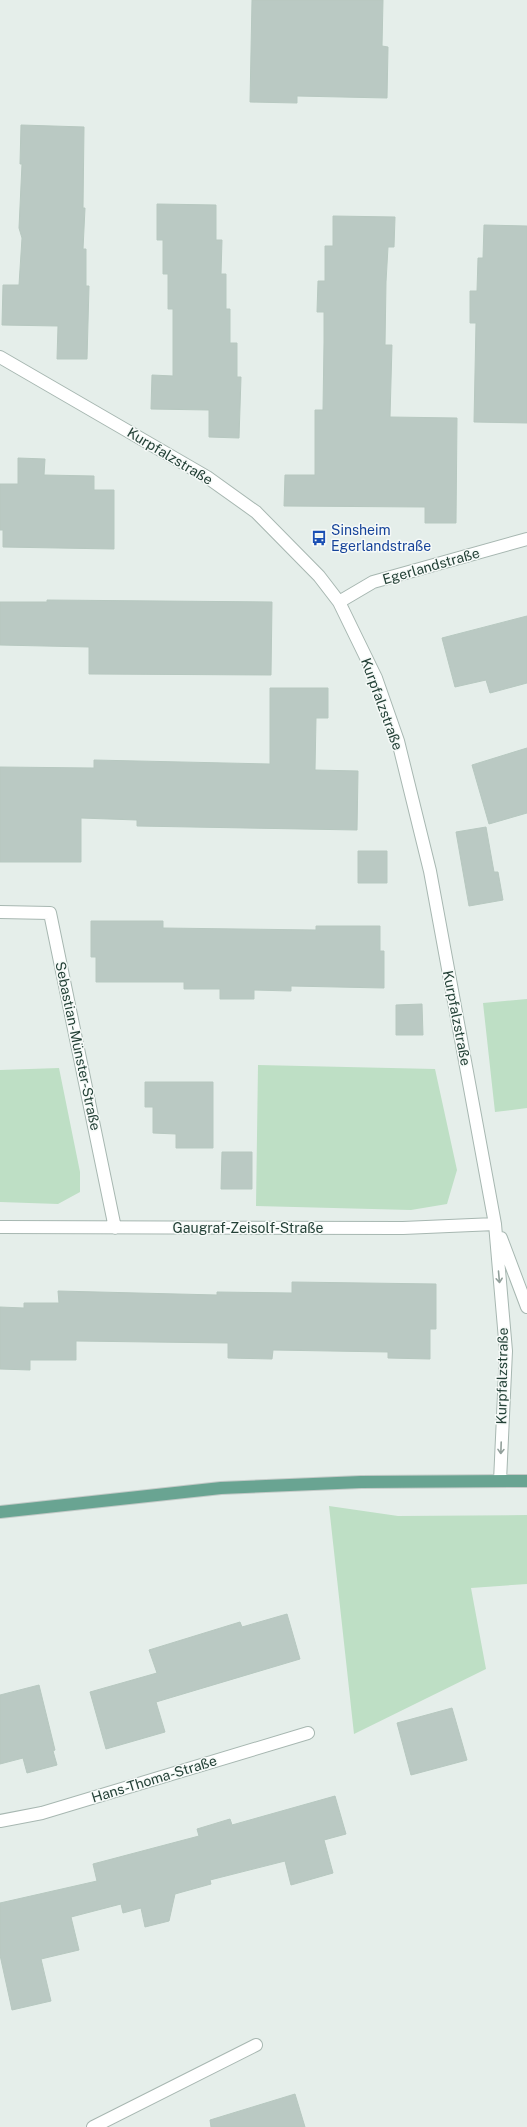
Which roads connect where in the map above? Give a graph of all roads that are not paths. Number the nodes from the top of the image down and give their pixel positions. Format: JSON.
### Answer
{"nodes":[{"id":1,"x":0,"y":358,"type":"edge"},
{"id":2,"x":527,"y":539,"type":"edge"},
{"id":3,"x":339,"y":602,"type":"junction"},
{"id":4,"x":0,"y":912,"type":"edge"},
{"id":5,"x":495,"y":1224,"type":"junction"},
{"id":6,"x":0,"y":1227,"type":"edge"},
{"id":7,"x":115,"y":1228,"type":"junction"},
{"id":8,"x":527,"y":1307,"type":"edge"},
{"id":9,"x":500,"y":1481,"type":"junction"},
{"id":10,"x":527,"y":1481,"type":"edge"},
{"id":11,"x":0,"y":1512,"type":"edge"},
{"id":12,"x":308,"y":1733,"type":"dead end"},
{"id":13,"x":0,"y":1821,"type":"edge"},
{"id":14,"x":256,"y":2044,"type":"dead end"},
{"id":15,"x":93,"y":2127,"type":"edge"}],
"edges":[{"from":1,"to":3,"type":"street","name":"Kurpfalzstraße"},
{"from":2,"to":3,"type":"street","name":"Egerlandstraße"},
{"from":3,"to":5,"type":"street","name":"Kurpfalzstraße"},
{"from":4,"to":7,"type":"street","name":"Sebastian-Münster-Straße"},
{"from":5,"to":7,"type":"street","name":"Gaugraf-Zeisolf-Straße"},
{"from":5,"to":8,"type":"street","name":"Kurpfalzstraße"},
{"from":5,"to":9,"type":"street","name":"Kurpfalzstraße","one_way":true},
{"from":6,"to":7,"type":"street","name":"Gaugraf-Zeisolf-Straße"},
{"from":9,"to":10,"type":"main road"},
{"from":9,"to":11,"type":"main road"},
{"from":12,"to":13,"type":"street","name":"Hans-Thoma-Straße"},
{"from":14,"to":15,"type":"street"}]}
